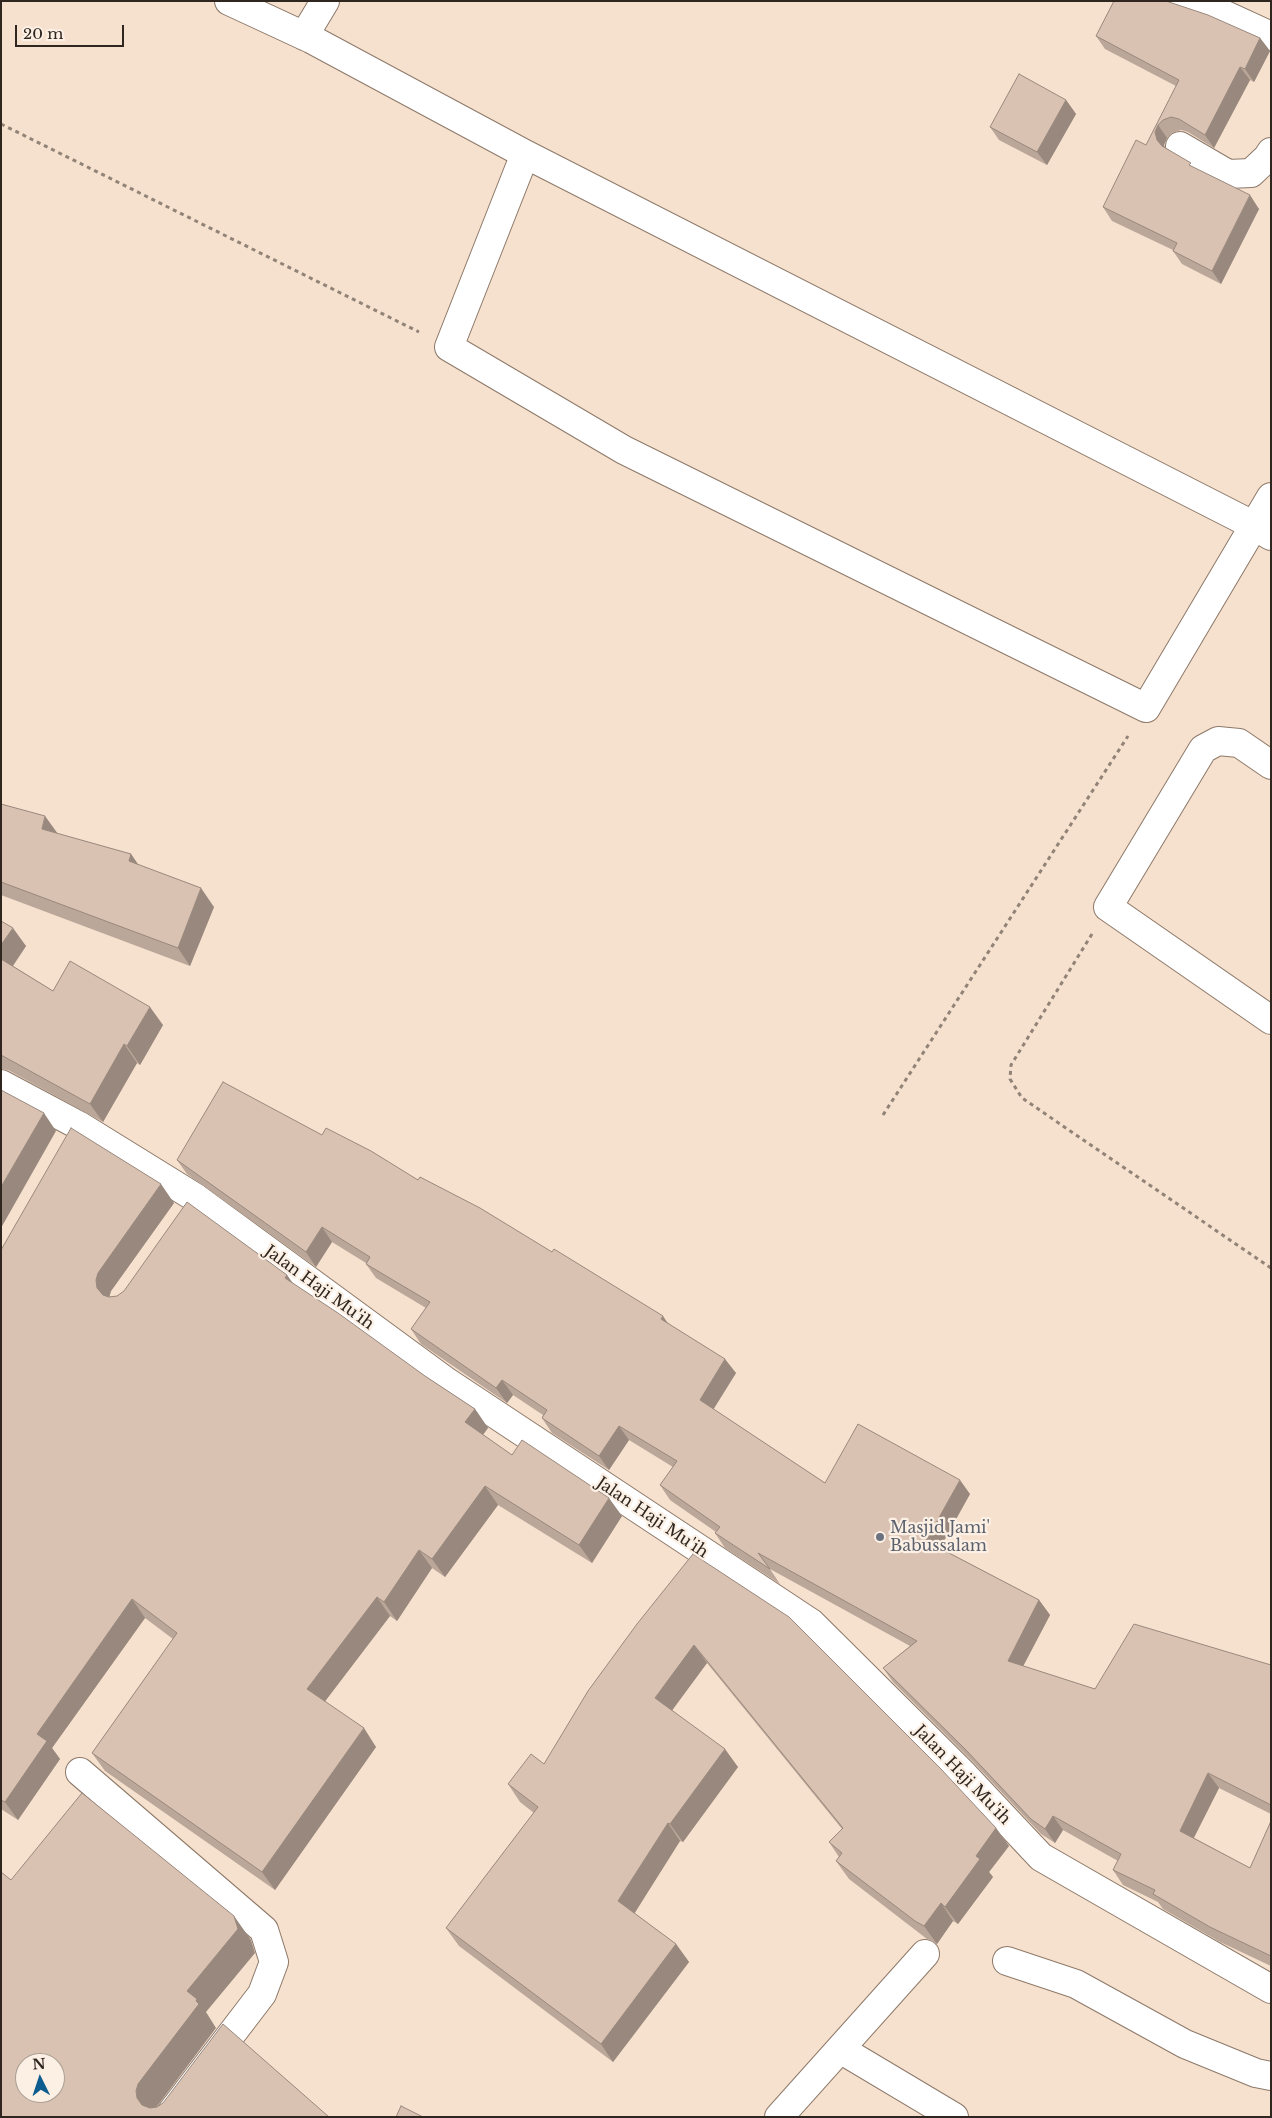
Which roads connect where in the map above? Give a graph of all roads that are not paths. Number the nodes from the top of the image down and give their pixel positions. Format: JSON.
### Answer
{"nodes":[{"id":1,"x":229,"y":1,"type":"edge"},
{"id":2,"x":324,"y":1,"type":"edge"},
{"id":3,"x":1182,"y":1,"type":"edge"},
{"id":4,"x":304,"y":36,"type":"junction"},
{"id":5,"x":1271,"y":36,"type":"edge"},
{"id":6,"x":1180,"y":146,"type":"dead end"},
{"id":7,"x":1271,"y":152,"type":"edge"},
{"id":8,"x":526,"y":154,"type":"junction"},
{"id":9,"x":1271,"y":497,"type":"edge"},
{"id":10,"x":1262,"y":530,"type":"edge"},
{"id":11,"x":1271,"y":765,"type":"edge"},
{"id":12,"x":1271,"y":1020,"type":"edge"},
{"id":13,"x":1,"y":1084,"type":"edge"},
{"id":14,"x":78,"y":1125,"type":"junction"},
{"id":15,"x":64,"y":1151,"type":"edge"},
{"id":16,"x":196,"y":1198,"type":"junction"},
{"id":17,"x":179,"y":1221,"type":"edge"},
{"id":18,"x":80,"y":1772,"type":"dead end"},
{"id":19,"x":924,"y":1954,"type":"dead end"},
{"id":20,"x":1007,"y":1961,"type":"dead end"},
{"id":21,"x":1271,"y":1989,"type":"edge"},
{"id":22,"x":840,"y":2049,"type":"junction"},
{"id":23,"x":1271,"y":2076,"type":"edge"},
{"id":24,"x":168,"y":2117,"type":"edge"},
{"id":25,"x":779,"y":2117,"type":"edge"},
{"id":26,"x":954,"y":2117,"type":"edge"}],
"edges":[{"from":1,"to":4,"type":"street"},
{"from":2,"to":4,"type":"street"},
{"from":3,"to":5,"type":"street"},
{"from":4,"to":8,"type":"street"},
{"from":6,"to":7,"type":"street"},
{"from":8,"to":10,"type":"street"},
{"from":8,"to":10,"type":"street"},
{"from":9,"to":10,"type":"street"},
{"from":11,"to":12,"type":"street"},
{"from":13,"to":14,"type":"street","name":"Jalan Haji Mu'ih"},
{"from":14,"to":15,"type":"street"},
{"from":14,"to":16,"type":"street","name":"Jalan Haji Mu'ih"},
{"from":16,"to":17,"type":"street"},
{"from":16,"to":21,"type":"street","name":"Jalan Haji Mu'ih"},
{"from":18,"to":24,"type":"street"},
{"from":19,"to":22,"type":"street"},
{"from":20,"to":23,"type":"street"},
{"from":22,"to":25,"type":"street"},
{"from":22,"to":26,"type":"street"}]}
